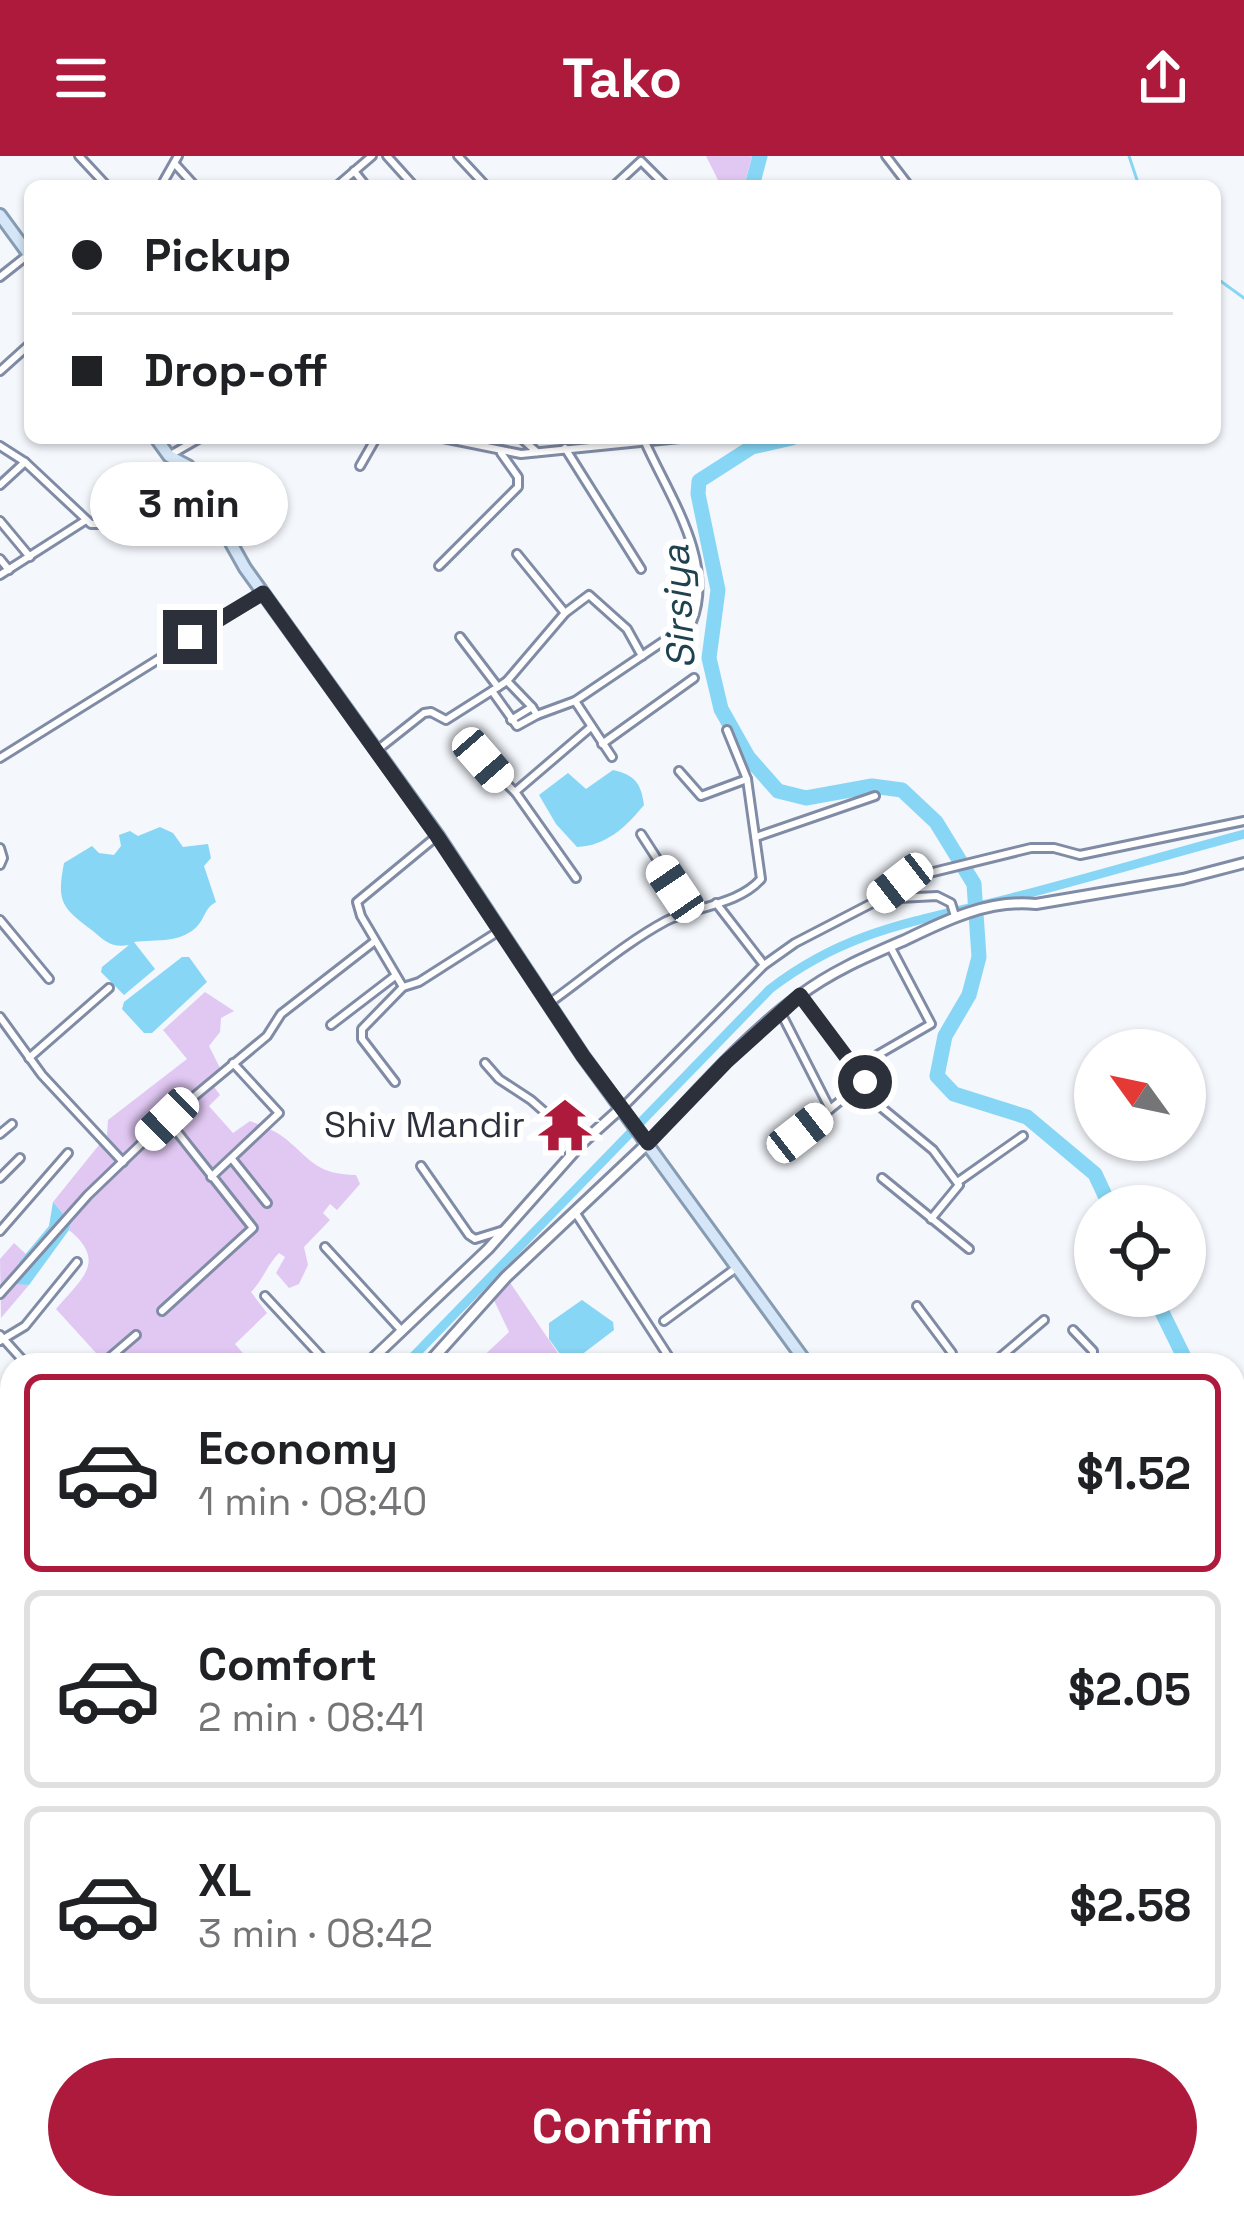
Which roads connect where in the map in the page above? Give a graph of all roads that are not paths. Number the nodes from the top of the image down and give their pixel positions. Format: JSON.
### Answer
{"nodes":[{"id":1,"x":79,"y":156,"type":"edge"},
{"id":2,"x":372,"y":156,"type":"edge"},
{"id":3,"x":387,"y":156,"type":"edge"},
{"id":4,"x":458,"y":156,"type":"edge"},
{"id":5,"x":886,"y":156,"type":"edge"},
{"id":6,"x":353,"y":172,"type":"junction"},
{"id":7,"x":101,"y":180,"type":"edge"},
{"id":8,"x":344,"y":180,"type":"edge"},
{"id":9,"x":361,"y":180,"type":"edge"},
{"id":10,"x":409,"y":180,"type":"edge"},
{"id":11,"x":480,"y":180,"type":"edge"},
{"id":12,"x":620,"y":180,"type":"edge"},
{"id":13,"x":659,"y":180,"type":"edge"},
{"id":14,"x":904,"y":180,"type":"edge"},
{"id":15,"x":0,"y":214,"type":"edge"},
{"id":16,"x":24,"y":248,"type":"edge"},
{"id":17,"x":24,"y":259,"type":"edge"},
{"id":18,"x":0,"y":277,"type":"edge"},
{"id":19,"x":24,"y":349,"type":"edge"},
{"id":20,"x":0,"y":371,"type":"edge"},
{"id":21,"x":160,"y":444,"type":"edge"},
{"id":22,"x":190,"y":444,"type":"edge"},
{"id":23,"x":373,"y":444,"type":"edge"},
{"id":24,"x":487,"y":444,"type":"edge"},
{"id":25,"x":528,"y":444,"type":"edge"},
{"id":26,"x":618,"y":444,"type":"edge"},
{"id":27,"x":646,"y":444,"type":"edge"},
{"id":28,"x":0,"y":446,"type":"edge"},
{"id":29,"x":565,"y":448,"type":"junction"},
{"id":30,"x":499,"y":450,"type":"junction"},
{"id":31,"x":537,"y":452,"type":"junction"},
{"id":32,"x":169,"y":457,"type":"junction"},
{"id":33,"x":25,"y":462,"type":"junction"},
{"id":34,"x":188,"y":466,"type":"junction"},
{"id":35,"x":360,"y":466,"type":"dead end"},
{"id":36,"x":0,"y":484,"type":"edge"},
{"id":37,"x":86,"y":520,"type":"junction"},
{"id":38,"x":0,"y":521,"type":"edge"},
{"id":39,"x":517,"y":554,"type":"dead end"},
{"id":40,"x":30,"y":557,"type":"junction"},
{"id":41,"x":0,"y":559,"type":"edge"},
{"id":42,"x":439,"y":566,"type":"dead end"},
{"id":43,"x":641,"y":569,"type":"dead end"},
{"id":44,"x":9,"y":570,"type":"junction"},
{"id":45,"x":0,"y":575,"type":"edge"},
{"id":46,"x":263,"y":593,"type":"junction"},
{"id":47,"x":565,"y":614,"type":"junction"},
{"id":48,"x":460,"y":637,"type":"dead end"},
{"id":49,"x":643,"y":656,"type":"junction"},
{"id":50,"x":694,"y":678,"type":"dead end"},
{"id":51,"x":507,"y":681,"type":"junction"},
{"id":52,"x":495,"y":689,"type":"junction"},
{"id":53,"x":575,"y":701,"type":"junction"},
{"id":54,"x":532,"y":707,"type":"junction"},
{"id":55,"x":537,"y":716,"type":"junction"},
{"id":56,"x":511,"y":720,"type":"junction"},
{"id":57,"x":591,"y":728,"type":"junction"},
{"id":58,"x":727,"y":730,"type":"dead end"},
{"id":59,"x":602,"y":744,"type":"junction"},
{"id":60,"x":376,"y":751,"type":"junction"},
{"id":61,"x":612,"y":757,"type":"dead end"},
{"id":62,"x":0,"y":758,"type":"edge"},
{"id":63,"x":483,"y":760,"type":"dead end"},
{"id":64,"x":679,"y":771,"type":"dead end"},
{"id":65,"x":747,"y":778,"type":"junction"},
{"id":66,"x":515,"y":792,"type":"junction"},
{"id":67,"x":875,"y":796,"type":"dead end"},
{"id":68,"x":1244,"y":821,"type":"edge"},
{"id":69,"x":640,"y":834,"type":"dead end"},
{"id":70,"x":437,"y":836,"type":"junction"},
{"id":71,"x":756,"y":836,"type":"junction"},
{"id":72,"x":0,"y":848,"type":"edge"},
{"id":73,"x":1244,"y":863,"type":"edge"},
{"id":74,"x":0,"y":865,"type":"edge"},
{"id":75,"x":576,"y":878,"type":"dead end"},
{"id":76,"x":880,"y":899,"type":"junction"},
{"id":77,"x":716,"y":903,"type":"junction"},
{"id":78,"x":690,"y":910,"type":"junction"},
{"id":79,"x":954,"y":912,"type":"junction"},
{"id":80,"x":0,"y":920,"type":"edge"},
{"id":81,"x":501,"y":930,"type":"junction"},
{"id":82,"x":375,"y":941,"type":"junction"},
{"id":83,"x":890,"y":946,"type":"junction"},
{"id":84,"x":764,"y":965,"type":"junction"},
{"id":85,"x":396,"y":975,"type":"junction"},
{"id":86,"x":49,"y":979,"type":"dead end"},
{"id":87,"x":403,"y":987,"type":"junction"},
{"id":88,"x":109,"y":988,"type":"dead end"},
{"id":89,"x":800,"y":995,"type":"junction"},
{"id":90,"x":548,"y":1004,"type":"junction"},
{"id":91,"x":780,"y":1011,"type":"junction"},
{"id":92,"x":0,"y":1017,"type":"edge"},
{"id":93,"x":331,"y":1025,"type":"dead end"},
{"id":94,"x":29,"y":1058,"type":"junction"},
{"id":95,"x":233,"y":1063,"type":"junction"},
{"id":96,"x":485,"y":1063,"type":"dead end"},
{"id":97,"x":855,"y":1068,"type":"junction"},
{"id":98,"x":395,"y":1082,"type":"dead end"},
{"id":99,"x":865,"y":1082,"type":"junction"},
{"id":100,"x":830,"y":1109,"type":"junction"},
{"id":101,"x":626,"y":1112,"type":"junction"},
{"id":102,"x":167,"y":1119,"type":"junction"},
{"id":103,"x":12,"y":1124,"type":"dead end"},
{"id":104,"x":0,"y":1134,"type":"edge"},
{"id":105,"x":1023,"y":1136,"type":"dead end"},
{"id":106,"x":645,"y":1139,"type":"junction"},
{"id":107,"x":581,"y":1144,"type":"junction"},
{"id":108,"x":779,"y":1149,"type":"dead end"},
{"id":109,"x":68,"y":1154,"type":"dead end"},
{"id":110,"x":20,"y":1157,"type":"dead end"},
{"id":111,"x":232,"y":1159,"type":"junction"},
{"id":112,"x":123,"y":1162,"type":"junction"},
{"id":113,"x":421,"y":1166,"type":"dead end"},
{"id":114,"x":0,"y":1178,"type":"edge"},
{"id":115,"x":211,"y":1178,"type":"junction"},
{"id":116,"x":882,"y":1178,"type":"dead end"},
{"id":117,"x":959,"y":1181,"type":"junction"},
{"id":118,"x":267,"y":1203,"type":"dead end"},
{"id":119,"x":574,"y":1211,"type":"junction"},
{"id":120,"x":931,"y":1219,"type":"junction"},
{"id":121,"x":504,"y":1230,"type":"junction"},
{"id":122,"x":0,"y":1231,"type":"edge"},
{"id":123,"x":325,"y":1247,"type":"dead end"},
{"id":124,"x":969,"y":1249,"type":"dead end"},
{"id":125,"x":77,"y":1262,"type":"dead end"},
{"id":126,"x":736,"y":1268,"type":"junction"},
{"id":127,"x":0,"y":1294,"type":"edge"},
{"id":128,"x":265,"y":1296,"type":"dead end"},
{"id":129,"x":917,"y":1306,"type":"dead end"},
{"id":130,"x":162,"y":1311,"type":"dead end"},
{"id":131,"x":1043,"y":1320,"type":"dead end"},
{"id":132,"x":664,"y":1321,"type":"dead end"},
{"id":133,"x":1073,"y":1330,"type":"dead end"},
{"id":134,"x":402,"y":1331,"type":"junction"},
{"id":135,"x":136,"y":1335,"type":"dead end"},
{"id":136,"x":1,"y":1338,"type":"edge"},
{"id":137,"x":114,"y":1353,"type":"edge"},
{"id":138,"x":318,"y":1353,"type":"edge"},
{"id":139,"x":379,"y":1353,"type":"edge"},
{"id":140,"x":438,"y":1353,"type":"edge"},
{"id":141,"x":666,"y":1353,"type":"edge"},
{"id":142,"x":799,"y":1353,"type":"edge"},
{"id":143,"x":952,"y":1353,"type":"edge"},
{"id":144,"x":1005,"y":1353,"type":"edge"},
{"id":145,"x":1093,"y":1353,"type":"edge"}],
"edges":[{"from":1,"to":7,"type":"street"},
{"from":2,"to":6,"type":"street"},
{"from":3,"to":10,"type":"street"},
{"from":4,"to":11,"type":"street"},
{"from":5,"to":14,"type":"street"},
{"from":6,"to":8,"type":"street"},
{"from":6,"to":9,"type":"street"},
{"from":12,"to":13,"type":"street"},
{"from":15,"to":16,"type":"main road"},
{"from":17,"to":18,"type":"street"},
{"from":19,"to":20,"type":"street"},
{"from":21,"to":32,"type":"main road"},
{"from":22,"to":32,"type":"street"},
{"from":23,"to":35,"type":"street"},
{"from":24,"to":30,"type":"street"},
{"from":25,"to":31,"type":"street"},
{"from":26,"to":29,"type":"street"},
{"from":27,"to":49,"type":"street"},
{"from":28,"to":33,"type":"street"},
{"from":29,"to":31,"type":"street"},
{"from":29,"to":43,"type":"street"},
{"from":30,"to":31,"type":"street"},
{"from":30,"to":42,"type":"street"},
{"from":32,"to":34,"type":"main road"},
{"from":33,"to":36,"type":"street"},
{"from":33,"to":37,"type":"street"},
{"from":34,"to":37,"type":"street"},
{"from":34,"to":46,"type":"main road"},
{"from":37,"to":40,"type":"street"},
{"from":38,"to":40,"type":"street"},
{"from":39,"to":47,"type":"street"},
{"from":40,"to":44,"type":"street"},
{"from":41,"to":44,"type":"street"},
{"from":44,"to":45,"type":"street"},
{"from":46,"to":60,"type":"main road"},
{"from":46,"to":62,"type":"street"},
{"from":47,"to":49,"type":"street"},
{"from":47,"to":51,"type":"street"},
{"from":48,"to":52,"type":"street"},
{"from":49,"to":53,"type":"street"},
{"from":50,"to":59,"type":"street"},
{"from":51,"to":52,"type":"street"},
{"from":51,"to":54,"type":"street"},
{"from":52,"to":56,"type":"street"},
{"from":52,"to":60,"type":"street"},
{"from":53,"to":55,"type":"street"},
{"from":53,"to":57,"type":"street"},
{"from":54,"to":55,"type":"street"},
{"from":54,"to":56,"type":"street"},
{"from":55,"to":56,"type":"street"},
{"from":57,"to":59,"type":"street"},
{"from":57,"to":66,"type":"street"},
{"from":58,"to":65,"type":"street"},
{"from":59,"to":61,"type":"street"},
{"from":60,"to":70,"type":"main road"},
{"from":63,"to":66,"type":"street"},
{"from":64,"to":65,"type":"street"},
{"from":65,"to":71,"type":"street"},
{"from":66,"to":75,"type":"street"},
{"from":67,"to":71,"type":"street"},
{"from":68,"to":76,"type":"street"},
{"from":69,"to":78,"type":"street"},
{"from":70,"to":81,"type":"main road"},
{"from":70,"to":82,"type":"street"},
{"from":71,"to":77,"type":"street"},
{"from":72,"to":74,"type":"street"},
{"from":73,"to":79,"type":"street"},
{"from":76,"to":79,"type":"street"},
{"from":76,"to":84,"type":"street"},
{"from":77,"to":78,"type":"street"},
{"from":77,"to":84,"type":"street"},
{"from":78,"to":90,"type":"street"},
{"from":79,"to":83,"type":"street"},
{"from":80,"to":86,"type":"street"},
{"from":81,"to":87,"type":"street"},
{"from":81,"to":90,"type":"main road"},
{"from":82,"to":85,"type":"street"},
{"from":82,"to":95,"type":"street"},
{"from":83,"to":89,"type":"street"},
{"from":83,"to":97,"type":"street"},
{"from":84,"to":101,"type":"street"},
{"from":85,"to":87,"type":"street"},
{"from":85,"to":93,"type":"street"},
{"from":87,"to":98,"type":"street"},
{"from":88,"to":94,"type":"street"},
{"from":89,"to":91,"type":"street"},
{"from":89,"to":97,"type":"street"},
{"from":90,"to":101,"type":"main road"},
{"from":91,"to":100,"type":"street"},
{"from":91,"to":106,"type":"street"},
{"from":92,"to":94,"type":"street"},
{"from":94,"to":112,"type":"street"},
{"from":95,"to":102,"type":"street"},
{"from":95,"to":111,"type":"street"},
{"from":96,"to":107,"type":"street"},
{"from":97,"to":99,"type":"street"},
{"from":99,"to":100,"type":"street"},
{"from":99,"to":117,"type":"street"},
{"from":100,"to":108,"type":"street"},
{"from":101,"to":106,"type":"main road"},
{"from":101,"to":107,"type":"street"},
{"from":102,"to":112,"type":"street"},
{"from":102,"to":115,"type":"street"},
{"from":103,"to":104,"type":"street"},
{"from":105,"to":117,"type":"street"},
{"from":106,"to":119,"type":"main road"},
{"from":106,"to":126,"type":"main road"},
{"from":107,"to":121,"type":"street"},
{"from":109,"to":122,"type":"street"},
{"from":110,"to":114,"type":"street"},
{"from":111,"to":115,"type":"street"},
{"from":111,"to":118,"type":"street"},
{"from":112,"to":127,"type":"street"},
{"from":113,"to":121,"type":"street"},
{"from":115,"to":130,"type":"street"},
{"from":116,"to":120,"type":"street"},
{"from":117,"to":120,"type":"street"},
{"from":119,"to":140,"type":"main road"},
{"from":119,"to":141,"type":"street"},
{"from":120,"to":124,"type":"street"},
{"from":121,"to":134,"type":"street"},
{"from":123,"to":134,"type":"street"},
{"from":125,"to":136,"type":"street"},
{"from":126,"to":132,"type":"street"},
{"from":126,"to":142,"type":"main road"},
{"from":128,"to":138,"type":"street"},
{"from":129,"to":143,"type":"street"},
{"from":131,"to":144,"type":"street"},
{"from":133,"to":145,"type":"street"},
{"from":134,"to":139,"type":"street"},
{"from":135,"to":137,"type":"street"}]}
